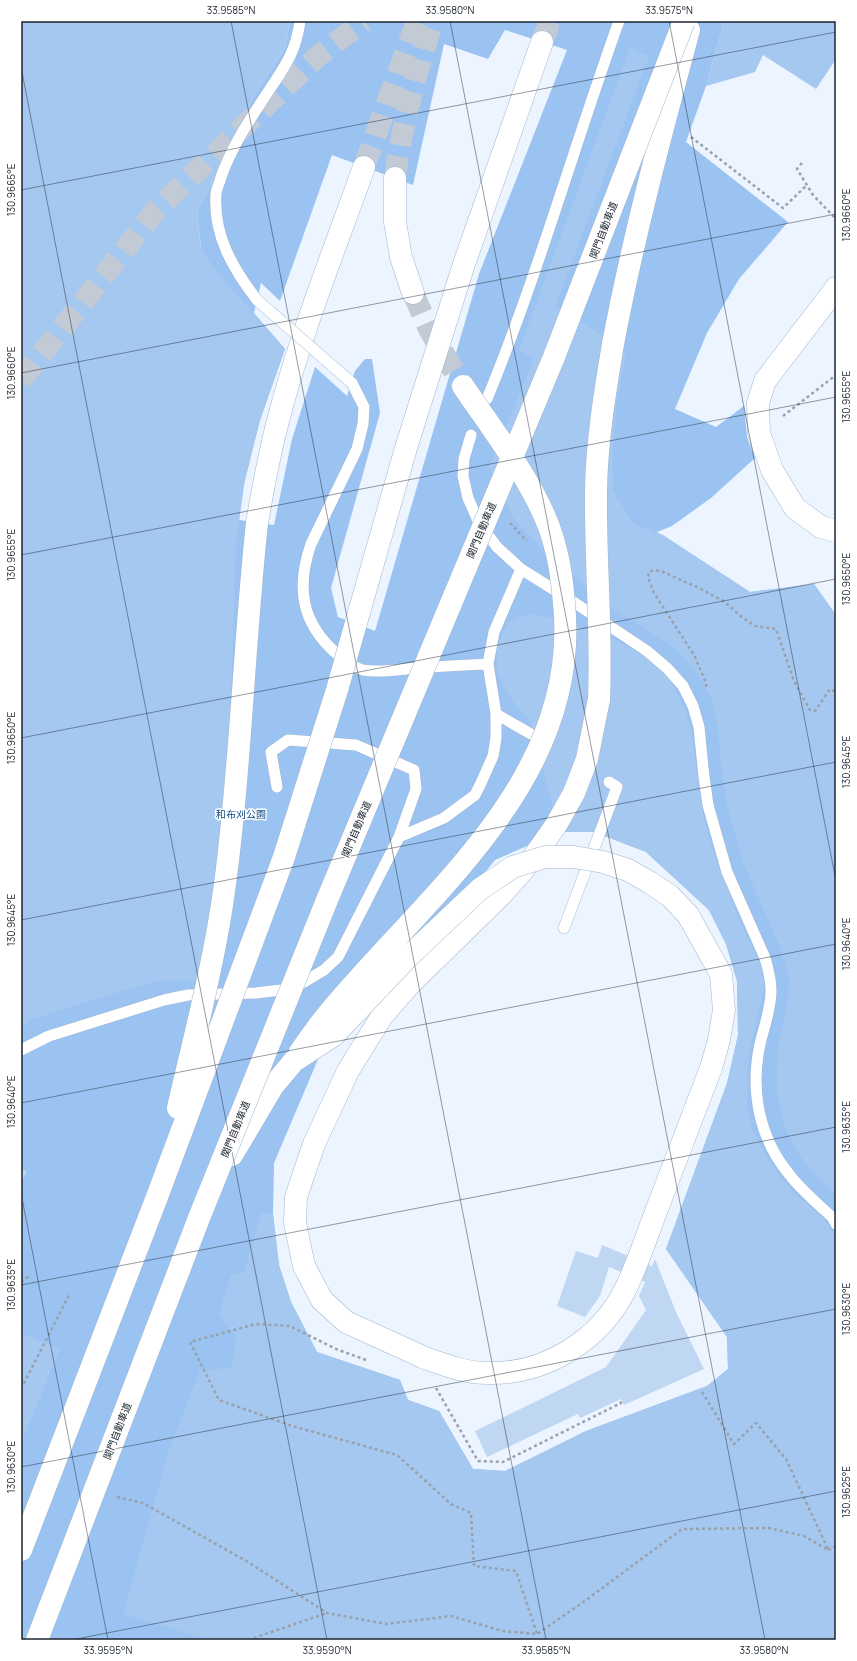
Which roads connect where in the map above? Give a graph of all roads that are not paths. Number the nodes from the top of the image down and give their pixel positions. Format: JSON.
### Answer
{"nodes":[{"id":1,"x":300,"y":21,"type":"edge"},
{"id":2,"x":619,"y":21,"type":"edge"},
{"id":3,"x":684,"y":21,"type":"edge"},
{"id":4,"x":691,"y":21,"type":"edge"},
{"id":5,"x":542,"y":42,"type":"tunnel mouth"},
{"id":6,"x":364,"y":167,"type":"tunnel mouth"},
{"id":7,"x":395,"y":178,"type":"tunnel mouth"},
{"id":8,"x":836,"y":288,"type":"edge"},
{"id":9,"x":413,"y":293,"type":"tunnel mouth"},
{"id":10,"x":463,"y":386,"type":"tunnel mouth"},
{"id":11,"x":487,"y":399,"type":"dead end"},
{"id":12,"x":471,"y":435,"type":"dead end"},
{"id":13,"x":836,"y":531,"type":"edge"},
{"id":14,"x":521,"y":569,"type":"junction"},
{"id":15,"x":488,"y":664,"type":"junction"},
{"id":16,"x":496,"y":714,"type":"junction"},
{"id":17,"x":531,"y":734,"type":"dead end"},
{"id":18,"x":609,"y":782,"type":"dead end"},
{"id":19,"x":277,"y":787,"type":"dead end"},
{"id":20,"x":399,"y":837,"type":"junction"},
{"id":21,"x":564,"y":928,"type":"dead end"},
{"id":22,"x":21,"y":1050,"type":"edge"},
{"id":23,"x":294,"y":1061,"type":"junction"},
{"id":24,"x":157,"y":1197,"type":"junction"},
{"id":25,"x":199,"y":1218,"type":"junction"},
{"id":26,"x":836,"y":1224,"type":"edge"},
{"id":27,"x":21,"y":1550,"type":"edge"},
{"id":28,"x":37,"y":1640,"type":"edge"}],
"edges":[{"from":1,"to":15,"type":"lane","bridge":true},
{"from":2,"to":11,"type":"lane"},
{"from":3,"to":25,"type":"main road","name":"関門自動車道","bridge":true},
{"from":4,"to":23,"type":"main road","bridge":true},
{"from":5,"to":24,"type":"main road","bridge":true},
{"from":6,"to":24,"type":"main road","bridge":true},
{"from":7,"to":9,"type":"main road"},
{"from":8,"to":13,"type":"main road"},
{"from":10,"to":23,"type":"main road","bridge":true},
{"from":12,"to":14,"type":"lane"},
{"from":14,"to":15,"type":"lane"},
{"from":14,"to":26,"type":"lane"},
{"from":15,"to":16,"type":"lane"},
{"from":16,"to":17,"type":"lane"},
{"from":16,"to":20,"type":"lane"},
{"from":18,"to":21,"type":"lane"},
{"from":19,"to":20,"type":"lane"},
{"from":20,"to":22,"type":"lane"},
{"from":23,"to":25,"type":"main road","bridge":true},
{"from":24,"to":27,"type":"main road","bridge":true},
{"from":25,"to":28,"type":"main road","name":"関門自動車道","bridge":true}]}
